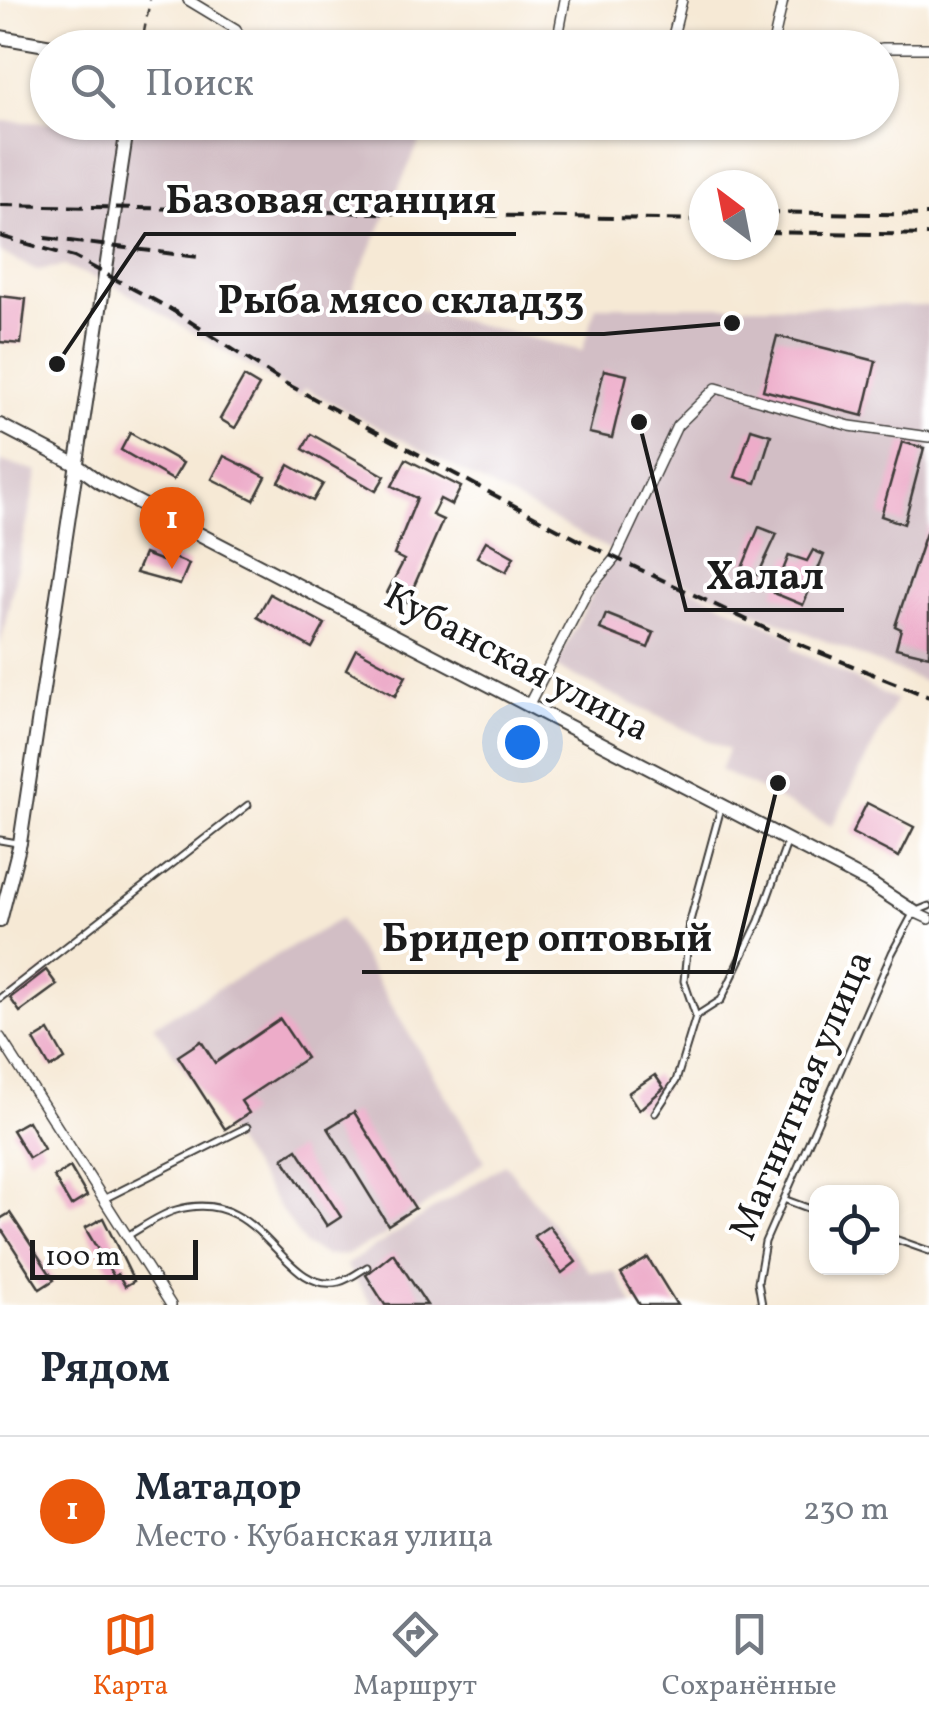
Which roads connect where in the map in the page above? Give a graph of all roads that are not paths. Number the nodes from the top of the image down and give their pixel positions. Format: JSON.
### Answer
{"nodes":[{"id":1,"x":188,"y":0,"type":"edge"},
{"id":2,"x":565,"y":0,"type":"edge"},
{"id":3,"x":682,"y":0,"type":"edge"},
{"id":4,"x":783,"y":0,"type":"edge"},
{"id":5,"x":236,"y":30,"type":"edge"},
{"id":6,"x":559,"y":30,"type":"edge"},
{"id":7,"x":674,"y":30,"type":"edge"},
{"id":8,"x":776,"y":30,"type":"edge"},
{"id":9,"x":0,"y":37,"type":"edge"},
{"id":10,"x":30,"y":42,"type":"edge"},
{"id":11,"x":899,"y":48,"type":"edge"},
{"id":12,"x":929,"y":48,"type":"edge"},
{"id":13,"x":125,"y":140,"type":"edge"},
{"id":14,"x":0,"y":424,"type":"edge"},
{"id":15,"x":929,"y":437,"type":"edge"},
{"id":16,"x":76,"y":464,"type":"junction"},
{"id":17,"x":528,"y":706,"type":"junction"},
{"id":18,"x":248,"y":804,"type":"dead end"},
{"id":19,"x":722,"y":805,"type":"junction"},
{"id":20,"x":0,"y":840,"type":"edge"},
{"id":21,"x":788,"y":840,"type":"junction"},
{"id":22,"x":20,"y":843,"type":"junction"},
{"id":23,"x":929,"y":906,"type":"edge"},
{"id":24,"x":914,"y":912,"type":"junction"},
{"id":25,"x":929,"y":919,"type":"edge"},
{"id":26,"x":0,"y":920,"type":"edge"},
{"id":27,"x":0,"y":998,"type":"edge"},
{"id":28,"x":696,"y":1016,"type":"junction"},
{"id":29,"x":0,"y":1036,"type":"edge"},
{"id":30,"x":655,"y":1113,"type":"dead end"},
{"id":31,"x":248,"y":1127,"type":"dead end"},
{"id":32,"x":104,"y":1199,"type":"junction"},
{"id":33,"x":786,"y":1200,"type":"junction"},
{"id":34,"x":809,"y":1208,"type":"edge"},
{"id":35,"x":127,"y":1236,"type":"junction"},
{"id":36,"x":899,"y":1240,"type":"edge"},
{"id":37,"x":929,"y":1251,"type":"edge"},
{"id":38,"x":367,"y":1267,"type":"dead end"},
{"id":39,"x":760,"y":1304,"type":"edge"},
{"id":40,"x":171,"y":1305,"type":"edge"}],
"edges":[{"from":1,"to":5,"type":"street"},
{"from":2,"to":6,"type":"street"},
{"from":3,"to":7,"type":"street"},
{"from":4,"to":8,"type":"street"},
{"from":9,"to":10,"type":"main road"},
{"from":11,"to":12,"type":"street"},
{"from":13,"to":16,"type":"main road"},
{"from":14,"to":16,"type":"main road","name":"Кубанская улица"},
{"from":15,"to":17,"type":"street"},
{"from":16,"to":17,"type":"main road","name":"Кубанская улица"},
{"from":16,"to":22,"type":"main road"},
{"from":17,"to":19,"type":"main road","name":"Кубанская улица"},
{"from":18,"to":27,"type":"lane"},
{"from":19,"to":21,"type":"main road","name":"Кубанская улица"},
{"from":19,"to":28,"type":"lane"},
{"from":20,"to":22,"type":"lane"},
{"from":21,"to":24,"type":"main road","name":"Кубанская улица"},
{"from":21,"to":28,"type":"lane"},
{"from":22,"to":26,"type":"main road"},
{"from":23,"to":24,"type":"lane"},
{"from":24,"to":25,"type":"street","name":"Кубанская улица"},
{"from":24,"to":33,"type":"lane","name":"Магнитная улица"},
{"from":28,"to":30,"type":"lane"},
{"from":29,"to":32,"type":"street"},
{"from":31,"to":32,"type":"lane"},
{"from":32,"to":35,"type":"street"},
{"from":33,"to":34,"type":"lane"},
{"from":33,"to":39,"type":"lane","name":"Магнитная улица"},
{"from":35,"to":38,"type":"lane"},
{"from":35,"to":40,"type":"street"},
{"from":36,"to":37,"type":"lane"}]}
